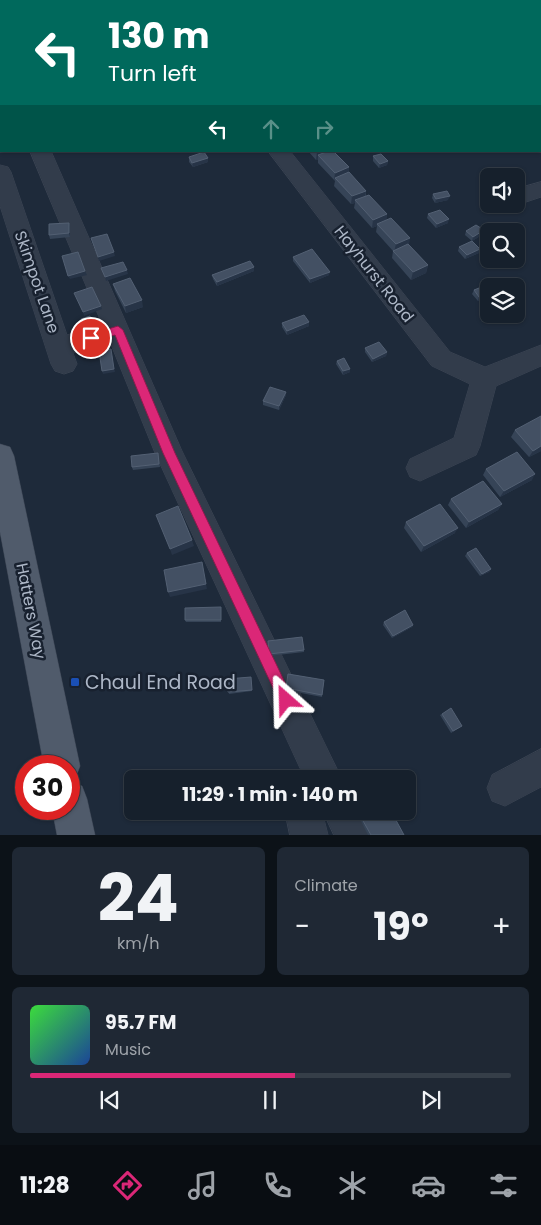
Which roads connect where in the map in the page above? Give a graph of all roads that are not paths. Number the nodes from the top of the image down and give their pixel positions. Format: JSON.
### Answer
{"nodes":[{"id":1,"x":40,"y":152,"type":"edge"},
{"id":2,"x":279,"y":152,"type":"edge"},
{"id":3,"x":0,"y":172,"type":"edge"},
{"id":4,"x":541,"y":188,"type":"edge"},
{"id":5,"x":525,"y":194,"type":"edge"},
{"id":6,"x":118,"y":330,"type":"junction"},
{"id":7,"x":541,"y":355,"type":"edge"},
{"id":8,"x":485,"y":379,"type":"junction"},
{"id":9,"x":0,"y":456,"type":"edge"},
{"id":10,"x":420,"y":468,"type":"dead end"},
{"id":11,"x":60,"y":755,"type":"edge"},
{"id":12,"x":541,"y":767,"type":"edge"},
{"id":13,"x":313,"y":770,"type":"edge"},
{"id":14,"x":505,"y":788,"type":"dead end"},
{"id":15,"x":73,"y":820,"type":"edge"},
{"id":16,"x":304,"y":820,"type":"edge"},
{"id":17,"x":346,"y":820,"type":"edge"},
{"id":18,"x":76,"y":835,"type":"edge"},
{"id":19,"x":309,"y":835,"type":"edge"},
{"id":20,"x":354,"y":835,"type":"edge"}],
"edges":[{"from":1,"to":6,"type":"street"},
{"from":2,"to":8,"type":"street","name":"Hayhurst Road"},
{"from":3,"to":6,"type":"street","name":"Skimpot Lane"},
{"from":4,"to":5,"type":"street"},
{"from":6,"to":13,"type":"street"},
{"from":7,"to":8,"type":"street"},
{"from":8,"to":10,"type":"street"},
{"from":9,"to":11,"type":"main road","name":"Hatters Way"},
{"from":12,"to":14,"type":"street"},
{"from":15,"to":18,"type":"main road"},
{"from":16,"to":19,"type":"street"},
{"from":17,"to":20,"type":"street"}]}
